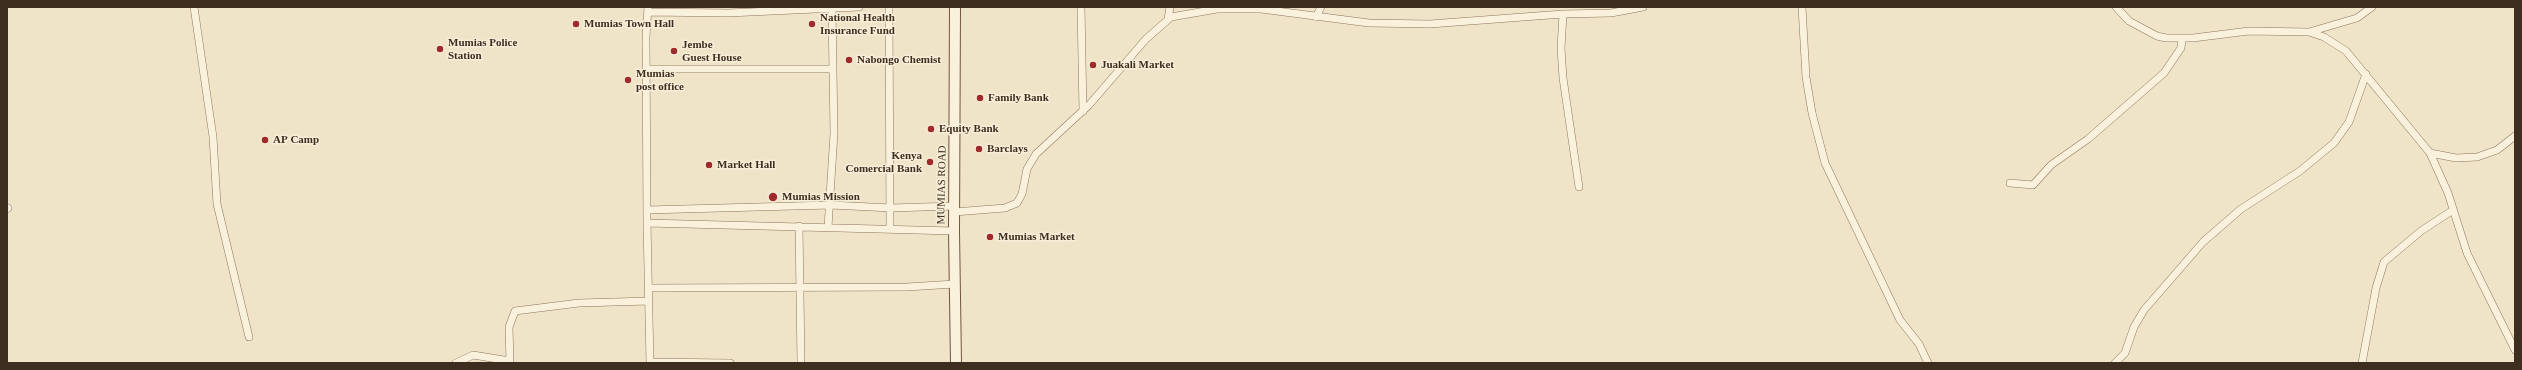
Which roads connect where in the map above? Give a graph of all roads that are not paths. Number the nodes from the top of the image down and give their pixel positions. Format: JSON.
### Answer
{"nodes":[{"id":1,"x":194,"y":7,"type":"edge"},
{"id":2,"x":859,"y":7,"type":"edge"},
{"id":3,"x":889,"y":7,"type":"edge"},
{"id":4,"x":955,"y":7,"type":"edge"},
{"id":5,"x":1081,"y":7,"type":"edge"},
{"id":6,"x":1170,"y":7,"type":"edge"},
{"id":7,"x":1321,"y":7,"type":"edge"},
{"id":8,"x":1643,"y":7,"type":"edge"},
{"id":9,"x":1802,"y":7,"type":"edge"},
{"id":10,"x":2116,"y":7,"type":"edge"},
{"id":11,"x":2372,"y":7,"type":"edge"},
{"id":12,"x":832,"y":9,"type":"junction"},
{"id":13,"x":648,"y":10,"type":"edge"},
{"id":14,"x":1563,"y":14,"type":"junction"},
{"id":15,"x":1316,"y":18,"type":"junction"},
{"id":16,"x":1168,"y":19,"type":"junction"},
{"id":17,"x":2309,"y":32,"type":"junction"},
{"id":18,"x":2182,"y":39,"type":"junction"},
{"id":19,"x":833,"y":68,"type":"junction"},
{"id":20,"x":647,"y":69,"type":"junction"},
{"id":21,"x":2366,"y":74,"type":"junction"},
{"id":22,"x":1083,"y":110,"type":"junction"},
{"id":23,"x":2515,"y":136,"type":"edge"},
{"id":24,"x":2430,"y":153,"type":"junction"},
{"id":25,"x":2010,"y":183,"type":"dead end"},
{"id":26,"x":1579,"y":187,"type":"dead end"},
{"id":27,"x":831,"y":206,"type":"junction"},
{"id":28,"x":891,"y":208,"type":"junction"},
{"id":29,"x":954,"y":209,"type":"junction"},
{"id":30,"x":647,"y":210,"type":"junction"},
{"id":31,"x":2453,"y":210,"type":"junction"},
{"id":32,"x":647,"y":223,"type":"junction"},
{"id":33,"x":799,"y":226,"type":"junction"},
{"id":34,"x":828,"y":226,"type":"junction"},
{"id":35,"x":890,"y":229,"type":"junction"},
{"id":36,"x":954,"y":231,"type":"junction"},
{"id":37,"x":955,"y":284,"type":"junction"},
{"id":38,"x":800,"y":287,"type":"junction"},
{"id":39,"x":649,"y":288,"type":"junction"},
{"id":40,"x":649,"y":301,"type":"junction"},
{"id":41,"x":249,"y":337,"type":"dead end"},
{"id":42,"x":2515,"y":350,"type":"edge"},
{"id":43,"x":510,"y":362,"type":"edge"},
{"id":44,"x":650,"y":362,"type":"edge"},
{"id":45,"x":456,"y":363,"type":"edge"},
{"id":46,"x":730,"y":363,"type":"edge"},
{"id":47,"x":801,"y":363,"type":"edge"},
{"id":48,"x":956,"y":363,"type":"edge"},
{"id":49,"x":1928,"y":363,"type":"edge"},
{"id":50,"x":2115,"y":363,"type":"edge"},
{"id":51,"x":2362,"y":363,"type":"edge"}],
"edges":[{"from":1,"to":41,"type":"street"},
{"from":2,"to":12,"type":"street"},
{"from":3,"to":28,"type":"street"},
{"from":4,"to":29,"type":"street","name":"MUMIAS ROAD"},
{"from":5,"to":22,"type":"street"},
{"from":6,"to":16,"type":"street"},
{"from":7,"to":15,"type":"street"},
{"from":8,"to":14,"type":"street"},
{"from":9,"to":49,"type":"street"},
{"from":10,"to":18,"type":"street"},
{"from":11,"to":17,"type":"street"},
{"from":12,"to":13,"type":"street"},
{"from":12,"to":19,"type":"street"},
{"from":13,"to":20,"type":"street"},
{"from":14,"to":15,"type":"street"},
{"from":14,"to":26,"type":"street"},
{"from":15,"to":16,"type":"street"},
{"from":16,"to":22,"type":"street"},
{"from":17,"to":18,"type":"street"},
{"from":17,"to":21,"type":"street"},
{"from":18,"to":25,"type":"street"},
{"from":19,"to":20,"type":"street"},
{"from":19,"to":27,"type":"street"},
{"from":20,"to":30,"type":"street"},
{"from":21,"to":24,"type":"street"},
{"from":21,"to":50,"type":"street"},
{"from":22,"to":29,"type":"street"},
{"from":23,"to":24,"type":"street"},
{"from":24,"to":31,"type":"street"},
{"from":27,"to":28,"type":"street"},
{"from":27,"to":30,"type":"street"},
{"from":27,"to":34,"type":"street"},
{"from":28,"to":29,"type":"street"},
{"from":28,"to":35,"type":"street"},
{"from":29,"to":36,"type":"street","name":"MUMIAS ROAD"},
{"from":30,"to":32,"type":"street"},
{"from":31,"to":42,"type":"street"},
{"from":31,"to":51,"type":"street"},
{"from":32,"to":33,"type":"street"},
{"from":32,"to":39,"type":"street"},
{"from":33,"to":34,"type":"street"},
{"from":33,"to":38,"type":"street"},
{"from":34,"to":35,"type":"street"},
{"from":35,"to":36,"type":"street"},
{"from":36,"to":37,"type":"street","name":"MUMIAS ROAD"},
{"from":37,"to":38,"type":"street"},
{"from":37,"to":48,"type":"street","name":"MUMIAS ROAD"},
{"from":38,"to":39,"type":"street"},
{"from":38,"to":47,"type":"street"},
{"from":39,"to":40,"type":"street"},
{"from":40,"to":43,"type":"street"},
{"from":40,"to":44,"type":"street"},
{"from":43,"to":45,"type":"street"},
{"from":44,"to":46,"type":"street"}]}
